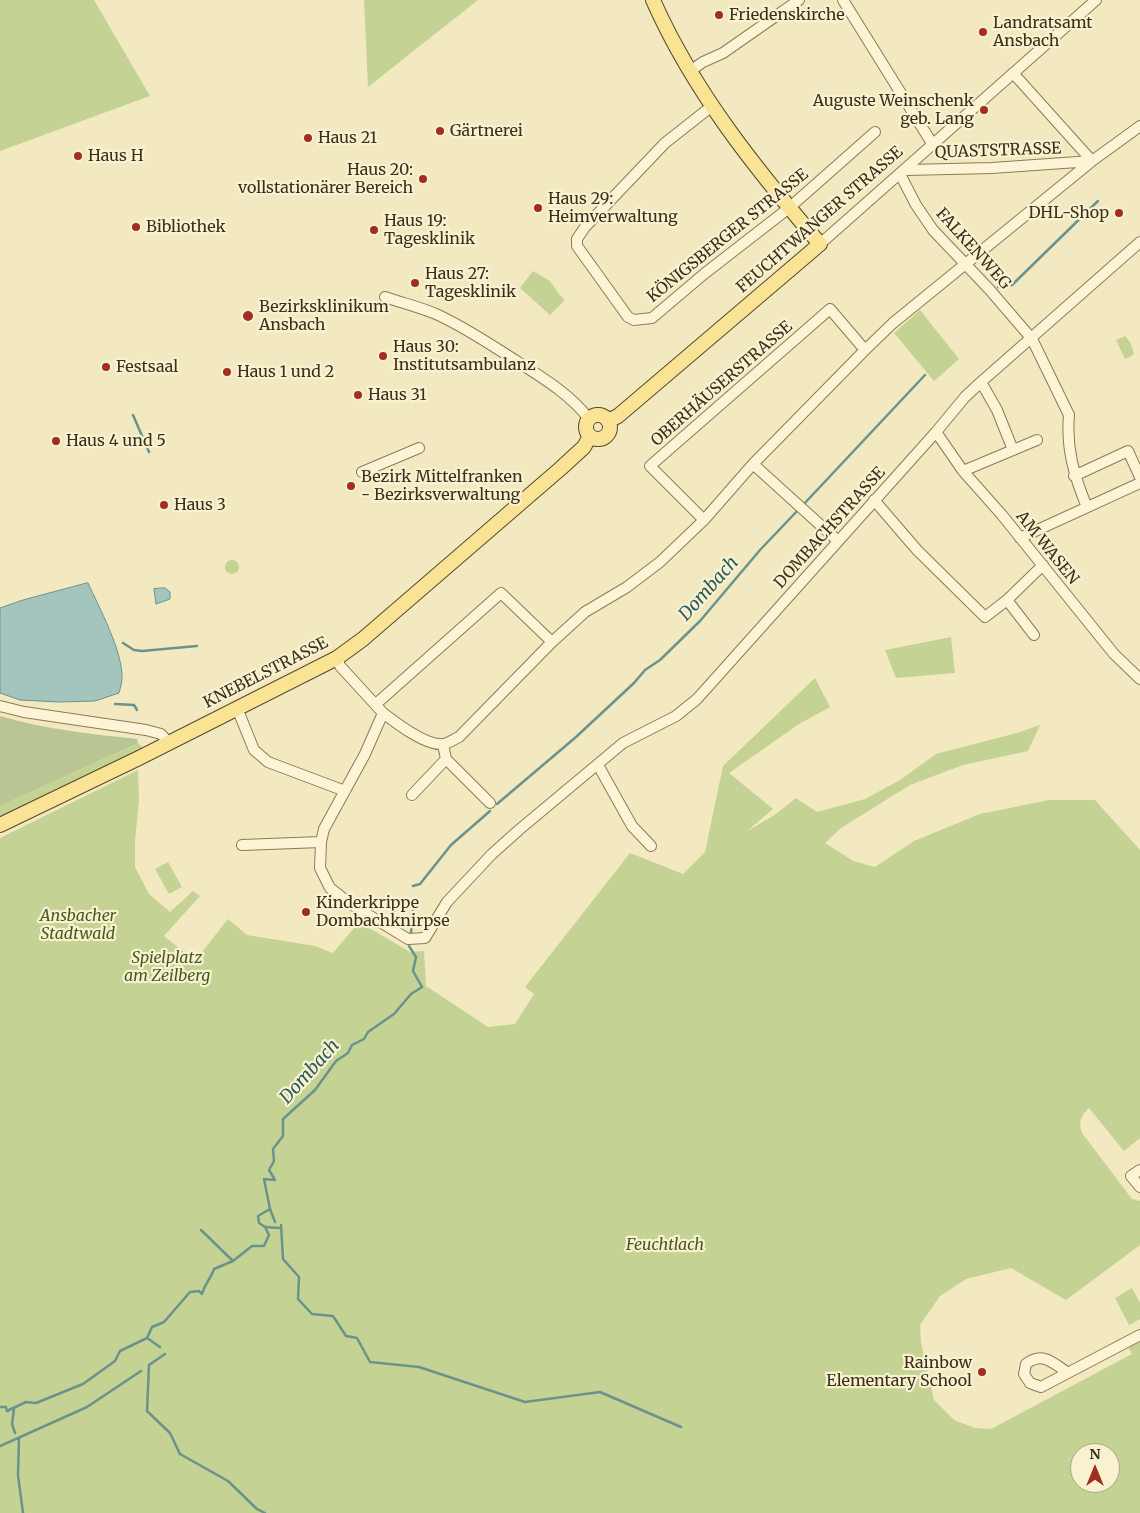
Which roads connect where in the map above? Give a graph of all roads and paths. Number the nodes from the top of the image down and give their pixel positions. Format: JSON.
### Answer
{"nodes":[{"id":1,"x":653,"y":0,"type":"edge"},
{"id":2,"x":799,"y":0,"type":"edge"},
{"id":3,"x":843,"y":0,"type":"edge"},
{"id":4,"x":1096,"y":0,"type":"edge"},
{"id":5,"x":690,"y":71,"type":"junction"},
{"id":6,"x":1013,"y":73,"type":"junction"},
{"id":7,"x":712,"y":106,"type":"junction"},
{"id":8,"x":1140,"y":126,"type":"edge"},
{"id":9,"x":876,"y":132,"type":"dead end"},
{"id":10,"x":933,"y":145,"type":"junction"},
{"id":11,"x":1092,"y":161,"type":"junction"},
{"id":12,"x":903,"y":172,"type":"junction"},
{"id":13,"x":789,"y":208,"type":"junction"},
{"id":14,"x":1140,"y":242,"type":"edge"},
{"id":15,"x":820,"y":244,"type":"junction"},
{"id":16,"x":965,"y":265,"type":"junction"},
{"id":17,"x":385,"y":297,"type":"dead end"},
{"id":18,"x":1032,"y":338,"type":"junction"},
{"id":19,"x":865,"y":350,"type":"junction"},
{"id":20,"x":981,"y":382,"type":"junction"},
{"id":21,"x":589,"y":419,"type":"junction"},
{"id":22,"x":608,"y":421,"type":"junction"},
{"id":23,"x":936,"y":432,"type":"junction"},
{"id":24,"x":590,"y":436,"type":"junction"},
{"id":25,"x":1037,"y":440,"type":"dead end"},
{"id":26,"x":419,"y":448,"type":"dead end"},
{"id":27,"x":1013,"y":450,"type":"junction"},
{"id":28,"x":753,"y":464,"type":"junction"},
{"id":29,"x":963,"y":471,"type":"junction"},
{"id":30,"x":362,"y":472,"type":"dead end"},
{"id":31,"x":1074,"y":476,"type":"junction"},
{"id":32,"x":1140,"y":477,"type":"edge"},
{"id":33,"x":1140,"y":483,"type":"edge"},
{"id":34,"x":874,"y":500,"type":"junction"},
{"id":35,"x":1087,"y":507,"type":"junction"},
{"id":36,"x":704,"y":520,"type":"junction"},
{"id":37,"x":1020,"y":538,"type":"junction"},
{"id":38,"x":838,"y":541,"type":"junction"},
{"id":39,"x":1043,"y":565,"type":"junction"},
{"id":40,"x":1007,"y":600,"type":"junction"},
{"id":41,"x":1034,"y":635,"type":"dead end"},
{"id":42,"x":552,"y":642,"type":"junction"},
{"id":43,"x":337,"y":658,"type":"junction"},
{"id":44,"x":1140,"y":678,"type":"edge"},
{"id":45,"x":376,"y":704,"type":"junction"},
{"id":46,"x":0,"y":706,"type":"edge"},
{"id":47,"x":237,"y":708,"type":"junction"},
{"id":48,"x":383,"y":712,"type":"junction"},
{"id":49,"x":169,"y":743,"type":"junction"},
{"id":50,"x":443,"y":744,"type":"junction"},
{"id":51,"x":446,"y":759,"type":"junction"},
{"id":52,"x":598,"y":765,"type":"junction"},
{"id":53,"x":345,"y":791,"type":"junction"},
{"id":54,"x":412,"y":795,"type":"dead end"},
{"id":55,"x":490,"y":803,"type":"dead end"},
{"id":56,"x":0,"y":825,"type":"edge"},
{"id":57,"x":321,"y":842,"type":"junction"},
{"id":58,"x":242,"y":845,"type":"dead end"},
{"id":59,"x":651,"y":846,"type":"dead end"},
{"id":60,"x":1140,"y":1170,"type":"edge"},
{"id":61,"x":1140,"y":1187,"type":"edge"},
{"id":62,"x":1140,"y":1335,"type":"edge"},
{"id":63,"x":1068,"y":1373,"type":"dead end"}],
"edges":[{"from":1,"to":5,"type":"main road"},
{"from":2,"to":5,"type":"street"},
{"from":3,"to":10,"type":"street"},
{"from":4,"to":6,"type":"street","name":"FEUCHTWANGER STRASSE"},
{"from":5,"to":7,"type":"main road"},
{"from":6,"to":10,"type":"street","name":"FEUCHTWANGER STRASSE"},
{"from":6,"to":11,"type":"street"},
{"from":7,"to":13,"type":"main road"},
{"from":7,"to":13,"type":"street","name":"KÖNIGSBERGER STRASSE"},
{"from":8,"to":11,"type":"street"},
{"from":9,"to":13,"type":"street","name":"KÖNIGSBERGER STRASSE"},
{"from":10,"to":12,"type":"street","name":"FEUCHTWANGER STRASSE"},
{"from":11,"to":12,"type":"street","name":"QUASTSTRASSE"},
{"from":11,"to":16,"type":"street"},
{"from":12,"to":15,"type":"street","name":"FEUCHTWANGER STRASSE"},
{"from":12,"to":16,"type":"street","name":"FALKENWEG"},
{"from":13,"to":15,"type":"main road"},
{"from":14,"to":18,"type":"street","name":"DOMBACHSTRASSE"},
{"from":15,"to":22,"type":"main road","name":"FEUCHTWANGER STRASSE"},
{"from":16,"to":18,"type":"street","name":"FALKENWEG"},
{"from":16,"to":19,"type":"street"},
{"from":17,"to":21,"type":"street"},
{"from":18,"to":20,"type":"street","name":"DOMBACHSTRASSE"},
{"from":18,"to":31,"type":"street","name":"FALKENWEG"},
{"from":19,"to":28,"type":"street"},
{"from":19,"to":36,"type":"street","name":"OBERHÄUSERSTRASSE"},
{"from":20,"to":23,"type":"street","name":"DOMBACHSTRASSE"},
{"from":20,"to":27,"type":"street"},
{"from":21,"to":22,"type":"main road"},
{"from":21,"to":24,"type":"main road"},
{"from":22,"to":24,"type":"main road"},
{"from":23,"to":29,"type":"street","name":"AM WASEN"},
{"from":23,"to":34,"type":"street","name":"DOMBACHSTRASSE"},
{"from":24,"to":43,"type":"main road","name":"KNEBELSTRASSE"},
{"from":25,"to":27,"type":"street"},
{"from":26,"to":30,"type":"street"},
{"from":27,"to":29,"type":"street"},
{"from":28,"to":36,"type":"street"},
{"from":28,"to":38,"type":"street"},
{"from":29,"to":37,"type":"street","name":"AM WASEN"},
{"from":31,"to":32,"type":"street"},
{"from":31,"to":35,"type":"street","name":"FALKENWEG"},
{"from":33,"to":35,"type":"street"},
{"from":34,"to":38,"type":"street","name":"DOMBACHSTRASSE"},
{"from":34,"to":40,"type":"street"},
{"from":35,"to":37,"type":"street"},
{"from":36,"to":42,"type":"street"},
{"from":37,"to":39,"type":"street","name":"AM WASEN"},
{"from":38,"to":52,"type":"street","name":"DOMBACHSTRASSE"},
{"from":39,"to":40,"type":"street"},
{"from":39,"to":44,"type":"street","name":"AM WASEN"},
{"from":40,"to":41,"type":"street"},
{"from":42,"to":45,"type":"street"},
{"from":42,"to":50,"type":"street"},
{"from":43,"to":45,"type":"street"},
{"from":43,"to":47,"type":"main road","name":"KNEBELSTRASSE"},
{"from":45,"to":48,"type":"street"},
{"from":46,"to":49,"type":"street"},
{"from":47,"to":49,"type":"main road","name":"KNEBELSTRASSE"},
{"from":47,"to":53,"type":"street"},
{"from":48,"to":50,"type":"street"},
{"from":48,"to":53,"type":"street"},
{"from":49,"to":56,"type":"main road","name":"KNEBELSTRASSE"},
{"from":50,"to":51,"type":"street"},
{"from":51,"to":54,"type":"street"},
{"from":51,"to":55,"type":"street"},
{"from":52,"to":57,"type":"street","name":"DOMBACHSTRASSE"},
{"from":52,"to":59,"type":"street"},
{"from":53,"to":57,"type":"street"},
{"from":57,"to":58,"type":"street"},
{"from":60,"to":61,"type":"street"},
{"from":62,"to":63,"type":"street"}]}
